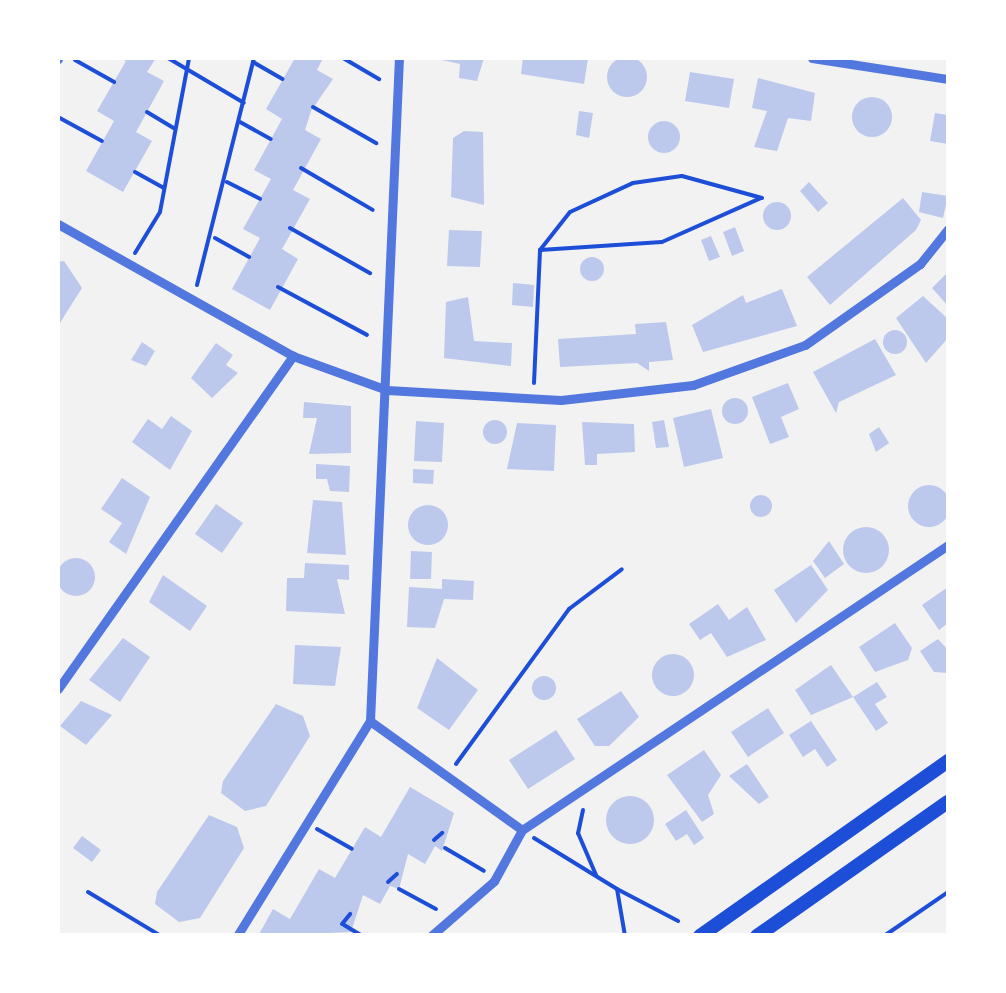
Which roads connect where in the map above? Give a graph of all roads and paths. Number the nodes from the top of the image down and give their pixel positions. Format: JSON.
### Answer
{"nodes":[{"id":1,"x":70,"y":58,"type":"edge"},
{"id":2,"x":168,"y":58,"type":"edge"},
{"id":3,"x":190,"y":58,"type":"edge"},
{"id":4,"x":343,"y":58,"type":"edge"},
{"id":5,"x":399,"y":58,"type":"edge"},
{"id":6,"x":812,"y":58,"type":"edge"},
{"id":7,"x":253,"y":60,"type":"edge"},
{"id":8,"x":187,"y":68,"type":"junction"},
{"id":9,"x":283,"y":79,"type":"dead end"},
{"id":10,"x":380,"y":79,"type":"dead end"},
{"id":11,"x":948,"y":79,"type":"edge"},
{"id":12,"x":114,"y":82,"type":"dead end"},
{"id":13,"x":244,"y":103,"type":"junction"},
{"id":14,"x":313,"y":108,"type":"dead end"},
{"id":15,"x":147,"y":112,"type":"dead end"},
{"id":16,"x":58,"y":117,"type":"edge"},
{"id":17,"x":240,"y":122,"type":"junction"},
{"id":18,"x":174,"y":128,"type":"junction"},
{"id":19,"x":271,"y":139,"type":"dead end"},
{"id":20,"x":102,"y":141,"type":"dead end"},
{"id":21,"x":376,"y":143,"type":"dead end"},
{"id":22,"x":301,"y":168,"type":"dead end"},
{"id":23,"x":135,"y":172,"type":"dead end"},
{"id":24,"x":227,"y":182,"type":"junction"},
{"id":25,"x":164,"y":188,"type":"junction"},
{"id":26,"x":260,"y":199,"type":"dead end"},
{"id":27,"x":373,"y":210,"type":"dead end"},
{"id":28,"x":58,"y":224,"type":"edge"},
{"id":29,"x":290,"y":228,"type":"dead end"},
{"id":30,"x":948,"y":230,"type":"edge"},
{"id":31,"x":214,"y":238,"type":"junction"},
{"id":32,"x":540,"y":250,"type":"junction"},
{"id":33,"x":249,"y":257,"type":"dead end"},
{"id":34,"x":129,"y":264,"type":"junction"},
{"id":35,"x":370,"y":273,"type":"dead end"},
{"id":36,"x":198,"y":284,"type":"dead end"},
{"id":37,"x":278,"y":287,"type":"dead end"},
{"id":38,"x":367,"y":334,"type":"dead end"},
{"id":39,"x":293,"y":356,"type":"junction"},
{"id":40,"x":387,"y":390,"type":"junction"},
{"id":41,"x":534,"y":398,"type":"junction"},
{"id":42,"x":948,"y":545,"type":"edge"},
{"id":43,"x":622,"y":569,"type":"dead end"},
{"id":44,"x":58,"y":689,"type":"edge"},
{"id":45,"x":370,"y":721,"type":"junction"},
{"id":46,"x":948,"y":762,"type":"edge"},
{"id":47,"x":448,"y":776,"type":"junction"},
{"id":48,"x":948,"y":802,"type":"edge"},
{"id":49,"x":583,"y":810,"type":"dead end"},
{"id":50,"x":522,"y":830,"type":"junction"},
{"id":51,"x":320,"y":831,"type":"dead end"},
{"id":52,"x":442,"y":832,"type":"dead end"},
{"id":53,"x":434,"y":840,"type":"dead end"},
{"id":54,"x":446,"y":848,"type":"dead end"},
{"id":55,"x":352,"y":849,"type":"dead end"},
{"id":56,"x":484,"y":870,"type":"dead end"},
{"id":57,"x":396,"y":874,"type":"dead end"},
{"id":58,"x":596,"y":876,"type":"junction"},
{"id":59,"x":388,"y":882,"type":"dead end"},
{"id":60,"x":398,"y":888,"type":"dead end"},
{"id":61,"x":617,"y":889,"type":"junction"},
{"id":62,"x":88,"y":892,"type":"dead end"},
{"id":63,"x":948,"y":892,"type":"edge"},
{"id":64,"x":436,"y":909,"type":"dead end"},
{"id":65,"x":350,"y":914,"type":"dead end"},
{"id":66,"x":678,"y":921,"type":"dead end"},
{"id":67,"x":86,"y":936,"type":"edge"},
{"id":68,"x":124,"y":936,"type":"edge"},
{"id":69,"x":161,"y":936,"type":"edge"},
{"id":70,"x":237,"y":936,"type":"edge"},
{"id":71,"x":362,"y":936,"type":"edge"},
{"id":72,"x":431,"y":936,"type":"edge"},
{"id":73,"x":625,"y":936,"type":"edge"},
{"id":74,"x":700,"y":936,"type":"edge"},
{"id":75,"x":757,"y":936,"type":"edge"},
{"id":76,"x":884,"y":936,"type":"edge"}],
"edges":[{"from":1,"to":12,"type":"path"},
{"from":2,"to":8,"type":"path"},
{"from":3,"to":8,"type":"path"},
{"from":4,"to":10,"type":"path"},
{"from":5,"to":40,"type":"street"},
{"from":6,"to":11,"type":"street"},
{"from":7,"to":9,"type":"path"},
{"from":7,"to":13,"type":"path"},
{"from":8,"to":13,"type":"path"},
{"from":8,"to":18,"type":"path"},
{"from":13,"to":17,"type":"path"},
{"from":14,"to":21,"type":"path"},
{"from":15,"to":18,"type":"path"},
{"from":16,"to":20,"type":"path"},
{"from":17,"to":19,"type":"path"},
{"from":17,"to":24,"type":"path"},
{"from":18,"to":25,"type":"path"},
{"from":22,"to":27,"type":"path"},
{"from":23,"to":25,"type":"path"},
{"from":24,"to":26,"type":"path"},
{"from":24,"to":31,"type":"path"},
{"from":25,"to":34,"type":"path"},
{"from":28,"to":34,"type":"street"},
{"from":29,"to":35,"type":"path"},
{"from":30,"to":41,"type":"street"},
{"from":31,"to":33,"type":"path"},
{"from":31,"to":36,"type":"path"},
{"from":32,"to":32,"type":"path"},
{"from":32,"to":41,"type":"path"},
{"from":34,"to":39,"type":"street"},
{"from":37,"to":38,"type":"path"},
{"from":39,"to":40,"type":"street"},
{"from":39,"to":44,"type":"street"},
{"from":40,"to":41,"type":"street"},
{"from":40,"to":45,"type":"street"},
{"from":42,"to":50,"type":"street"},
{"from":43,"to":47,"type":"path"},
{"from":45,"to":47,"type":"street"},
{"from":45,"to":70,"type":"street"},
{"from":46,"to":74,"type":"main road"},
{"from":47,"to":50,"type":"street"},
{"from":48,"to":75,"type":"main road"},
{"from":49,"to":58,"type":"path"},
{"from":50,"to":58,"type":"path"},
{"from":50,"to":72,"type":"street"},
{"from":51,"to":55,"type":"path"},
{"from":52,"to":53,"type":"path"},
{"from":54,"to":56,"type":"path"},
{"from":57,"to":59,"type":"path"},
{"from":58,"to":61,"type":"path"},
{"from":60,"to":64,"type":"path"},
{"from":61,"to":66,"type":"path"},
{"from":61,"to":73,"type":"path"},
{"from":62,"to":69,"type":"path"},
{"from":63,"to":76,"type":"path"},
{"from":65,"to":71,"type":"path"},
{"from":67,"to":68,"type":"path"}]}
